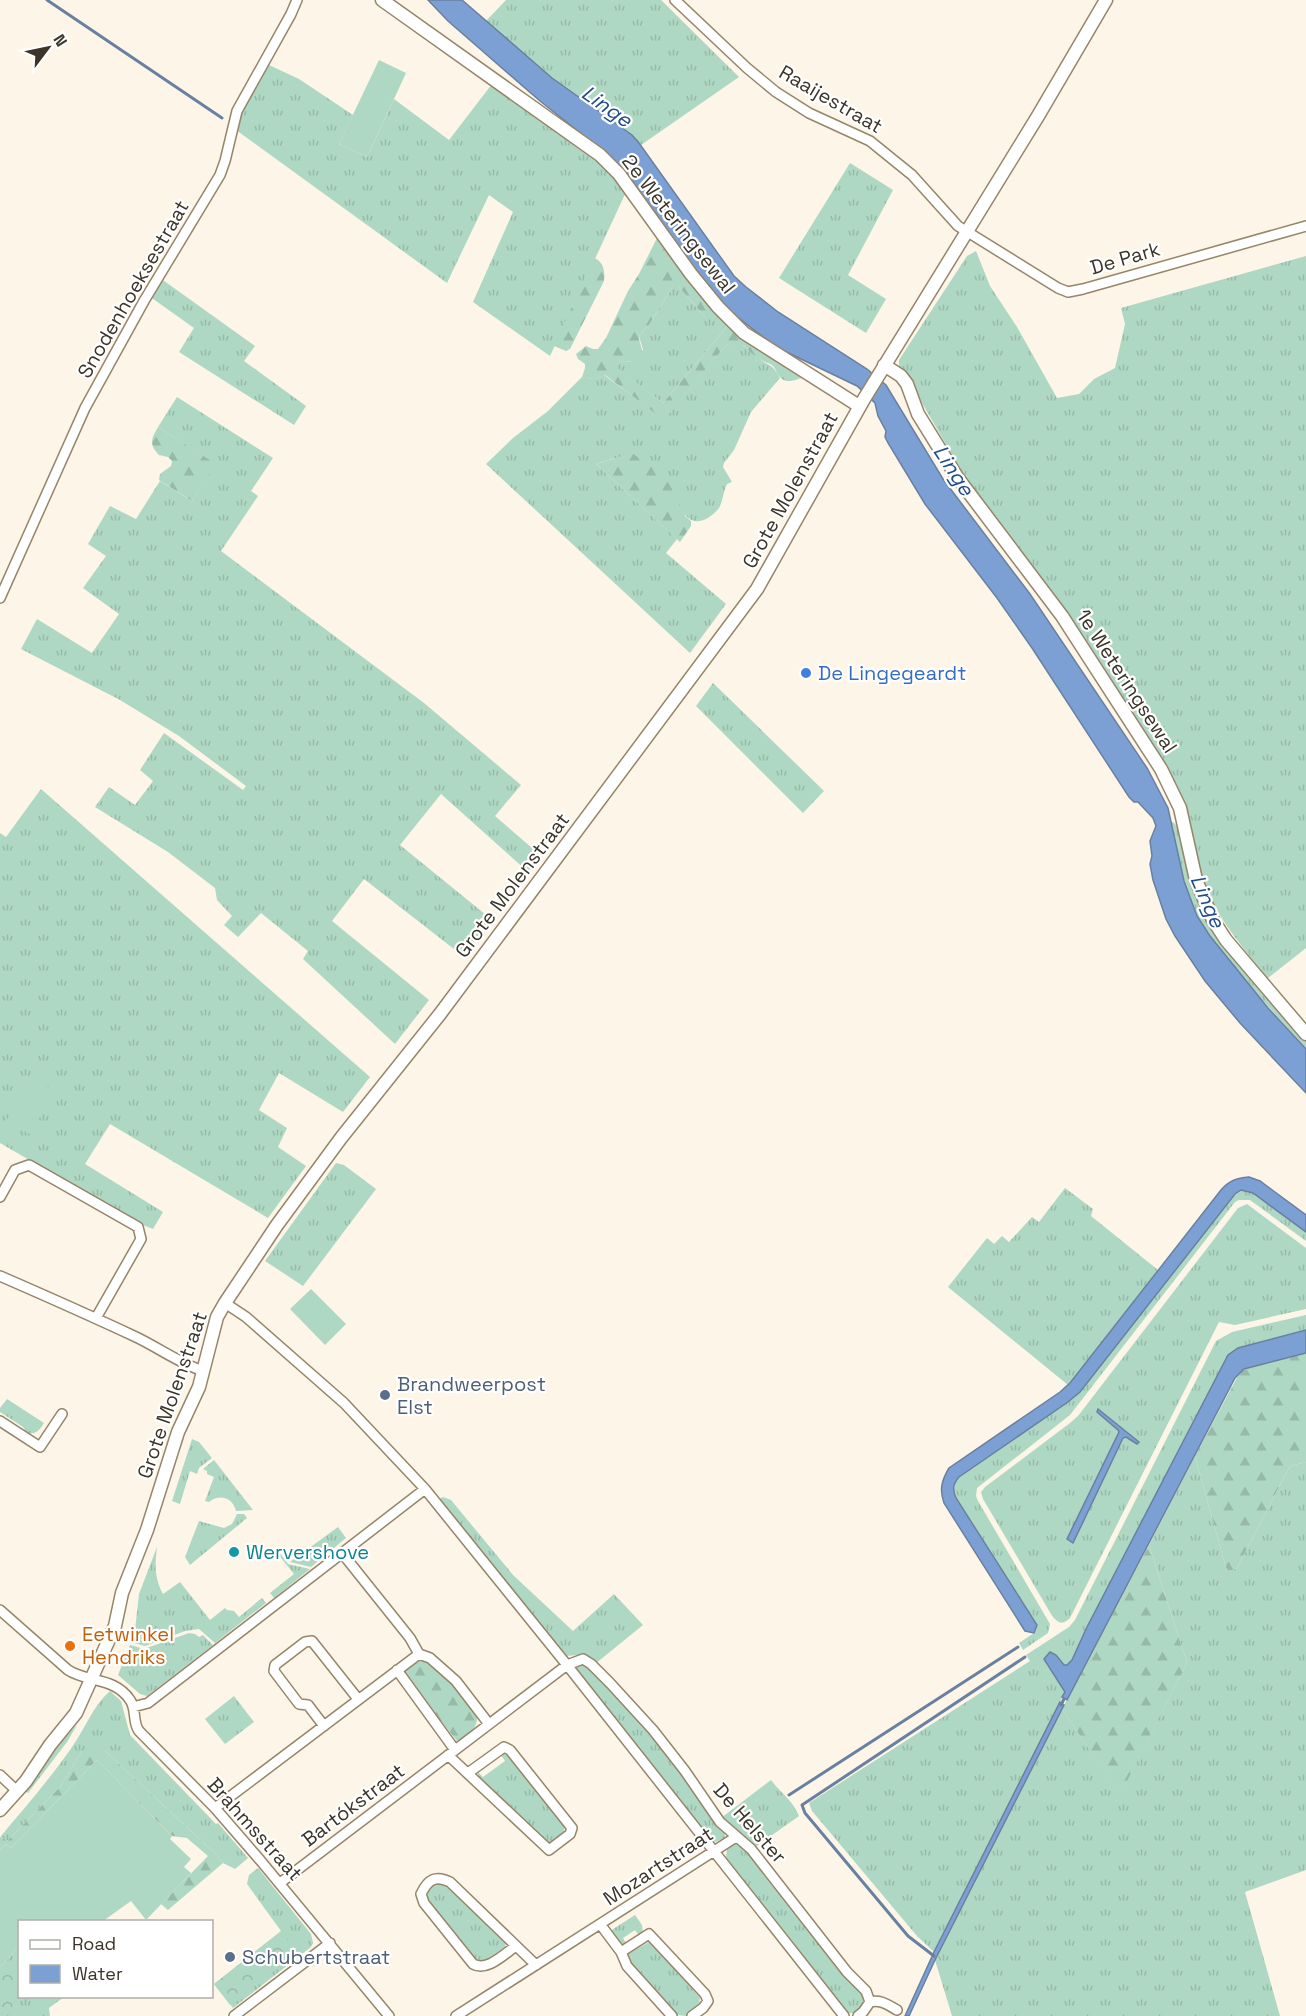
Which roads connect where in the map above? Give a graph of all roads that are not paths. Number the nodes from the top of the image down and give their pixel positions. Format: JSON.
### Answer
{"nodes":[{"id":1,"x":297,"y":0,"type":"edge"},
{"id":2,"x":382,"y":0,"type":"edge"},
{"id":3,"x":675,"y":0,"type":"edge"},
{"id":4,"x":1106,"y":0,"type":"edge"},
{"id":5,"x":1306,"y":226,"type":"edge"},
{"id":6,"x":966,"y":232,"type":"junction"},
{"id":7,"x":881,"y":370,"type":"junction"},
{"id":8,"x":861,"y":402,"type":"junction"},
{"id":9,"x":0,"y":598,"type":"edge"},
{"id":10,"x":1306,"y":1034,"type":"edge"},
{"id":11,"x":0,"y":1197,"type":"edge"},
{"id":12,"x":0,"y":1276,"type":"edge"},
{"id":13,"x":225,"y":1303,"type":"junction"},
{"id":14,"x":96,"y":1318,"type":"junction"},
{"id":15,"x":203,"y":1371,"type":"junction"},
{"id":16,"x":62,"y":1414,"type":"dead end"},
{"id":17,"x":0,"y":1421,"type":"edge"},
{"id":18,"x":425,"y":1489,"type":"junction"},
{"id":19,"x":342,"y":1553,"type":"junction"},
{"id":20,"x":0,"y":1610,"type":"edge"},
{"id":21,"x":419,"y":1654,"type":"junction"},
{"id":22,"x":567,"y":1665,"type":"junction"},
{"id":23,"x":397,"y":1670,"type":"junction"},
{"id":24,"x":91,"y":1679,"type":"junction"},
{"id":25,"x":358,"y":1699,"type":"junction"},
{"id":26,"x":133,"y":1707,"type":"junction"},
{"id":27,"x":489,"y":1724,"type":"junction"},
{"id":28,"x":324,"y":1726,"type":"junction"},
{"id":29,"x":452,"y":1753,"type":"junction"},
{"id":30,"x":468,"y":1773,"type":"junction"},
{"id":31,"x":0,"y":1775,"type":"edge"},
{"id":32,"x":18,"y":1792,"type":"junction"},
{"id":33,"x":215,"y":1808,"type":"junction"},
{"id":34,"x":0,"y":1810,"type":"edge"},
{"id":35,"x":736,"y":1837,"type":"junction"},
{"id":36,"x":713,"y":1852,"type":"junction"},
{"id":37,"x":280,"y":1883,"type":"junction"},
{"id":38,"x":600,"y":1924,"type":"junction"},
{"id":39,"x":330,"y":1943,"type":"junction"},
{"id":40,"x":516,"y":1947,"type":"junction"},
{"id":41,"x":621,"y":1952,"type":"junction"},
{"id":42,"x":536,"y":1965,"type":"junction"},
{"id":43,"x":870,"y":2002,"type":"junction"},
{"id":44,"x":897,"y":2010,"type":"dead end"},
{"id":45,"x":234,"y":2016,"type":"edge"},
{"id":46,"x":389,"y":2016,"type":"edge"},
{"id":47,"x":456,"y":2016,"type":"edge"},
{"id":48,"x":672,"y":2016,"type":"edge"},
{"id":49,"x":692,"y":2016,"type":"edge"},
{"id":50,"x":844,"y":2016,"type":"edge"},
{"id":51,"x":858,"y":2016,"type":"edge"}],
"edges":[{"from":1,"to":9,"type":"street","name":"Snodenhoeksestraat"},
{"from":2,"to":8,"type":"street","name":"2e Weteringsewal"},
{"from":3,"to":6,"type":"street","name":"Raaijestraat"},
{"from":4,"to":6,"type":"street","name":"Grote Molenstraat"},
{"from":5,"to":6,"type":"street","name":"De Park"},
{"from":6,"to":7,"type":"street","name":"Grote Molenstraat"},
{"from":7,"to":8,"type":"street","name":"Grote Molenstraat"},
{"from":7,"to":10,"type":"street","name":"1e Weteringsewal"},
{"from":8,"to":13,"type":"street","name":"Grote Molenstraat"},
{"from":11,"to":14,"type":"street"},
{"from":12,"to":14,"type":"street"},
{"from":13,"to":15,"type":"street","name":"Grote Molenstraat"},
{"from":13,"to":18,"type":"street"},
{"from":14,"to":15,"type":"street"},
{"from":15,"to":24,"type":"street","name":"Grote Molenstraat"},
{"from":16,"to":17,"type":"street"},
{"from":18,"to":19,"type":"street"},
{"from":18,"to":22,"type":"street"},
{"from":19,"to":21,"type":"street"},
{"from":19,"to":26,"type":"street"},
{"from":20,"to":24,"type":"street","name":"Brahmsstraat"},
{"from":21,"to":23,"type":"street"},
{"from":21,"to":27,"type":"street"},
{"from":22,"to":27,"type":"street","name":"Bartókstraat"},
{"from":22,"to":35,"type":"street","name":"De Helster"},
{"from":22,"to":36,"type":"street"},
{"from":23,"to":25,"type":"street"},
{"from":23,"to":29,"type":"street"},
{"from":24,"to":26,"type":"street","name":"Brahmsstraat"},
{"from":24,"to":32,"type":"street","name":"Grote Molenstraat"},
{"from":25,"to":28,"type":"street"},
{"from":25,"to":28,"type":"street"},
{"from":26,"to":33,"type":"street","name":"Brahmsstraat"},
{"from":27,"to":29,"type":"street","name":"Bartókstraat"},
{"from":28,"to":33,"type":"street"},
{"from":29,"to":30,"type":"street"},
{"from":29,"to":37,"type":"street","name":"Bartókstraat"},
{"from":30,"to":30,"type":"street"},
{"from":31,"to":32,"type":"street"},
{"from":32,"to":34,"type":"street","name":"Grote Molenstraat"},
{"from":33,"to":37,"type":"street","name":"Brahmsstraat"},
{"from":35,"to":36,"type":"street","name":"Mozartstraat"},
{"from":35,"to":43,"type":"street","name":"De Helster"},
{"from":36,"to":38,"type":"street","name":"Mozartstraat"},
{"from":36,"to":50,"type":"street"},
{"from":37,"to":39,"type":"street","name":"Brahmsstraat"},
{"from":38,"to":41,"type":"street","name":"Mozartstraat"},
{"from":38,"to":42,"type":"street","name":"Mozartstraat"},
{"from":39,"to":45,"type":"street"},
{"from":39,"to":46,"type":"street","name":"Brahmsstraat"},
{"from":40,"to":40,"type":"street"},
{"from":40,"to":42,"type":"street"},
{"from":41,"to":48,"type":"street","name":"Mozartstraat"},
{"from":41,"to":49,"type":"street"},
{"from":42,"to":47,"type":"street","name":"Mozartstraat"},
{"from":43,"to":44,"type":"street"},
{"from":43,"to":51,"type":"street"}]}
